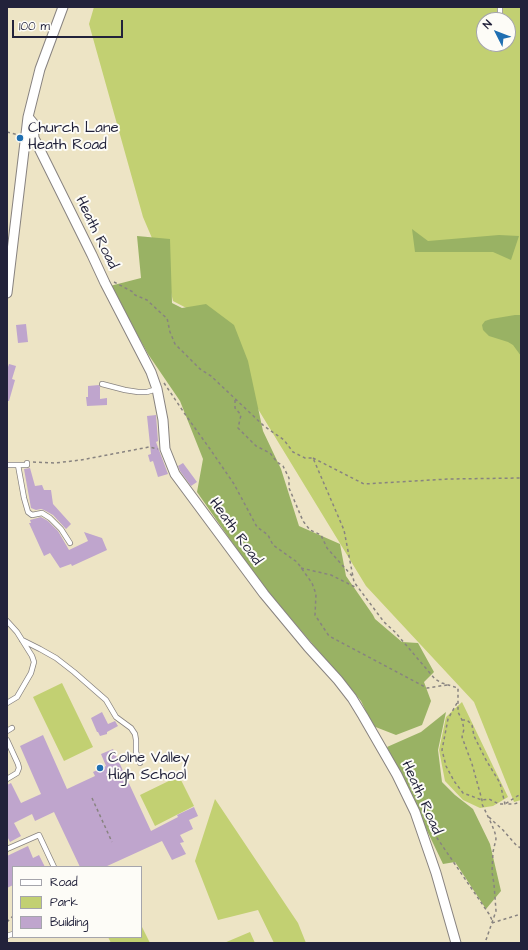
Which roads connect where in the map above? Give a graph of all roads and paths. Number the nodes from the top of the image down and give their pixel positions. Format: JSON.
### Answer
{"nodes":[{"id":1,"x":63,"y":7,"type":"edge"},
{"id":2,"x":28,"y":117,"type":"junction"},
{"id":3,"x":7,"y":132,"type":"edge"},
{"id":4,"x":26,"y":137,"type":"junction"},
{"id":5,"x":105,"y":283,"type":"junction"},
{"id":6,"x":7,"y":293,"type":"edge"},
{"id":7,"x":151,"y":372,"type":"junction"},
{"id":8,"x":102,"y":384,"type":"dead end"},
{"id":9,"x":157,"y":389,"type":"junction"},
{"id":10,"x":235,"y":399,"type":"junction"},
{"id":11,"x":166,"y":449,"type":"junction"},
{"id":12,"x":313,"y":458,"type":"junction"},
{"id":13,"x":27,"y":463,"type":"joint"},
{"id":14,"x":7,"y":465,"type":"edge"},
{"id":15,"x":18,"y":465,"type":"junction"},
{"id":16,"x":521,"y":478,"type":"edge"},
{"id":17,"x":70,"y":543,"type":"dead end"},
{"id":18,"x":301,"y":568,"type":"junction"},
{"id":19,"x":353,"y":577,"type":"junction"},
{"id":20,"x":359,"y":589,"type":"junction"},
{"id":21,"x":7,"y":621,"type":"edge"},
{"id":22,"x":22,"y":640,"type":"junction"},
{"id":23,"x":449,"y":685,"type":"junction"},
{"id":24,"x":7,"y":703,"type":"edge"},
{"id":25,"x":458,"y":703,"type":"junction"},
{"id":26,"x":462,"y":720,"type":"junction"},
{"id":27,"x":12,"y":728,"type":"dead end"},
{"id":28,"x":7,"y":731,"type":"edge"},
{"id":29,"x":7,"y":740,"type":"edge"},
{"id":30,"x":140,"y":763,"type":"dead end"},
{"id":31,"x":7,"y":779,"type":"edge"},
{"id":32,"x":521,"y":794,"type":"edge"},
{"id":33,"x":92,"y":798,"type":"dead end"},
{"id":34,"x":482,"y":800,"type":"junction"},
{"id":35,"x":521,"y":802,"type":"edge"},
{"id":36,"x":505,"y":804,"type":"junction"},
{"id":37,"x":487,"y":814,"type":"junction"},
{"id":38,"x":423,"y":834,"type":"junction"},
{"id":39,"x":112,"y":842,"type":"dead end"},
{"id":40,"x":521,"y":848,"type":"edge"},
{"id":41,"x":7,"y":849,"type":"edge"},
{"id":42,"x":54,"y":866,"type":"edge"},
{"id":43,"x":521,"y":914,"type":"edge"},
{"id":44,"x":492,"y":920,"type":"junction"},
{"id":45,"x":492,"y":923,"type":"junction"},
{"id":46,"x":456,"y":943,"type":"edge"},
{"id":47,"x":486,"y":943,"type":"edge"}],
"edges":[{"from":1,"to":2,"type":"street"},
{"from":2,"to":4,"type":"street"},
{"from":2,"to":5,"type":"street","name":"Heath Road"},
{"from":3,"to":4,"type":"path"},
{"from":4,"to":6,"type":"street"},
{"from":5,"to":7,"type":"street","name":"Heath Road"},
{"from":5,"to":10,"type":"path"},
{"from":7,"to":9,"type":"street","name":"Heath Road"},
{"from":7,"to":18,"type":"path"},
{"from":8,"to":9,"type":"lane"},
{"from":9,"to":11,"type":"street","name":"Heath Road"},
{"from":10,"to":12,"type":"path"},
{"from":10,"to":19,"type":"path"},
{"from":11,"to":13,"type":"path"},
{"from":11,"to":38,"type":"street","name":"Heath Road"},
{"from":12,"to":16,"type":"path"},
{"from":12,"to":19,"type":"path"},
{"from":13,"to":15,"type":"lane"},
{"from":14,"to":15,"type":"lane"},
{"from":15,"to":17,"type":"lane"},
{"from":18,"to":20,"type":"path"},
{"from":18,"to":23,"type":"path"},
{"from":19,"to":20,"type":"path"},
{"from":20,"to":23,"type":"path"},
{"from":21,"to":22,"type":"lane"},
{"from":22,"to":24,"type":"lane"},
{"from":22,"to":30,"type":"lane"},
{"from":23,"to":25,"type":"path"},
{"from":25,"to":26,"type":"path"},
{"from":25,"to":34,"type":"path"},
{"from":26,"to":34,"type":"path"},
{"from":26,"to":36,"type":"path"},
{"from":27,"to":28,"type":"lane"},
{"from":29,"to":31,"type":"lane"},
{"from":32,"to":36,"type":"path"},
{"from":33,"to":39,"type":"path"},
{"from":34,"to":36,"type":"path"},
{"from":34,"to":37,"type":"path"},
{"from":35,"to":36,"type":"path"},
{"from":37,"to":40,"type":"path"},
{"from":37,"to":44,"type":"path"},
{"from":38,"to":44,"type":"path"},
{"from":38,"to":46,"type":"street","name":"Heath Road"},
{"from":41,"to":42,"type":"lane"},
{"from":43,"to":45,"type":"path"},
{"from":44,"to":45,"type":"path"},
{"from":45,"to":47,"type":"path"}]}
